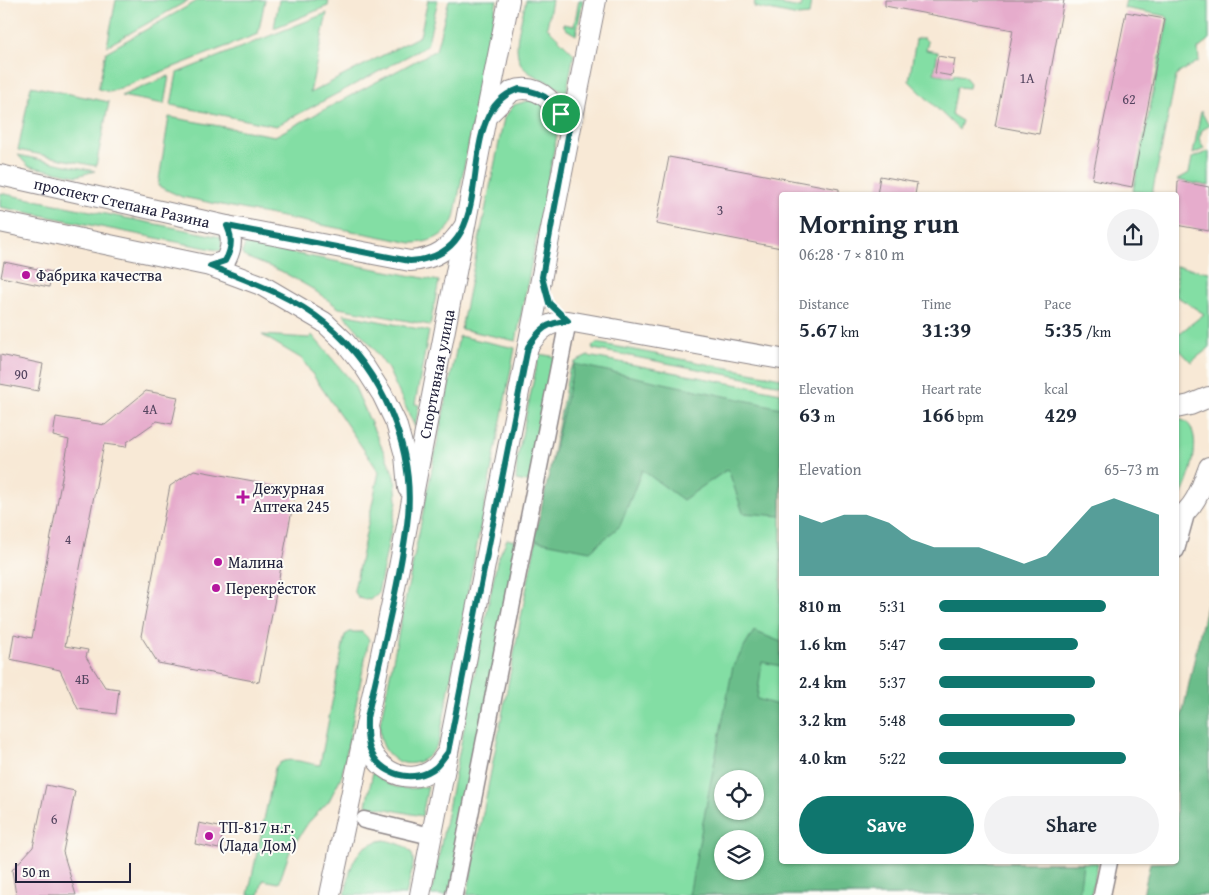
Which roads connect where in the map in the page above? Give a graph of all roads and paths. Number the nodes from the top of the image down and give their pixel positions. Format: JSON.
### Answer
{"nodes":[{"id":1,"x":509,"y":0,"type":"edge"},
{"id":2,"x":596,"y":0,"type":"edge"},
{"id":3,"x":486,"y":117,"type":"junction"},
{"id":4,"x":569,"y":131,"type":"junction"},
{"id":5,"x":0,"y":175,"type":"edge"},
{"id":6,"x":0,"y":222,"type":"edge"},
{"id":7,"x":466,"y":223,"type":"junction"},
{"id":8,"x":227,"y":226,"type":"junction"},
{"id":9,"x":210,"y":266,"type":"junction"},
{"id":10,"x":542,"y":277,"type":"junction"},
{"id":11,"x":568,"y":321,"type":"junction"},
{"id":12,"x":528,"y":347,"type":"junction"},
{"id":13,"x":779,"y":359,"type":"edge"},
{"id":14,"x":1209,"y":396,"type":"edge"},
{"id":15,"x":1183,"y":406,"type":"edge"},
{"id":16,"x":1209,"y":414,"type":"edge"},
{"id":17,"x":1209,"y":467,"type":"edge"},
{"id":18,"x":1181,"y":517,"type":"edge"},
{"id":19,"x":407,"y":524,"type":"junction"},
{"id":20,"x":1179,"y":530,"type":"edge"},
{"id":21,"x":367,"y":718,"type":"junction"},
{"id":22,"x":448,"y":752,"type":"junction"},
{"id":23,"x":364,"y":820,"type":"dead end"},
{"id":24,"x":431,"y":836,"type":"junction"},
{"id":25,"x":1108,"y":864,"type":"edge"},
{"id":26,"x":330,"y":895,"type":"edge"},
{"id":27,"x":420,"y":895,"type":"edge"},
{"id":28,"x":454,"y":895,"type":"edge"},
{"id":29,"x":1102,"y":895,"type":"edge"}],
"edges":[{"from":1,"to":3,"type":"main road","name":"Спортивная улица"},
{"from":2,"to":4,"type":"main road"},
{"from":3,"to":4,"type":"main road"},
{"from":3,"to":7,"type":"main road","name":"Спортивная улица"},
{"from":4,"to":10,"type":"main road"},
{"from":5,"to":8,"type":"main road","name":"проспект Степана Разина"},
{"from":6,"to":9,"type":"main road"},
{"from":7,"to":8,"type":"main road","name":"проспект Степана Разина"},
{"from":7,"to":19,"type":"main road","name":"Спортивная улица"},
{"from":8,"to":9,"type":"main road"},
{"from":9,"to":19,"type":"main road"},
{"from":10,"to":11,"type":"main road"},
{"from":10,"to":12,"type":"main road"},
{"from":11,"to":12,"type":"main road"},
{"from":11,"to":13,"type":"main road"},
{"from":11,"to":28,"type":"street"},
{"from":12,"to":22,"type":"main road"},
{"from":14,"to":15,"type":"main road"},
{"from":15,"to":16,"type":"main road"},
{"from":17,"to":18,"type":"main road"},
{"from":18,"to":20,"type":"street"},
{"from":19,"to":21,"type":"main road","name":"Спортивная улица"},
{"from":21,"to":22,"type":"main road","name":"Спортивная улица"},
{"from":21,"to":26,"type":"main road","name":"Спортивная улица"},
{"from":22,"to":24,"type":"main road"},
{"from":23,"to":24,"type":"street"},
{"from":24,"to":27,"type":"main road"},
{"from":25,"to":29,"type":"street"}]}
